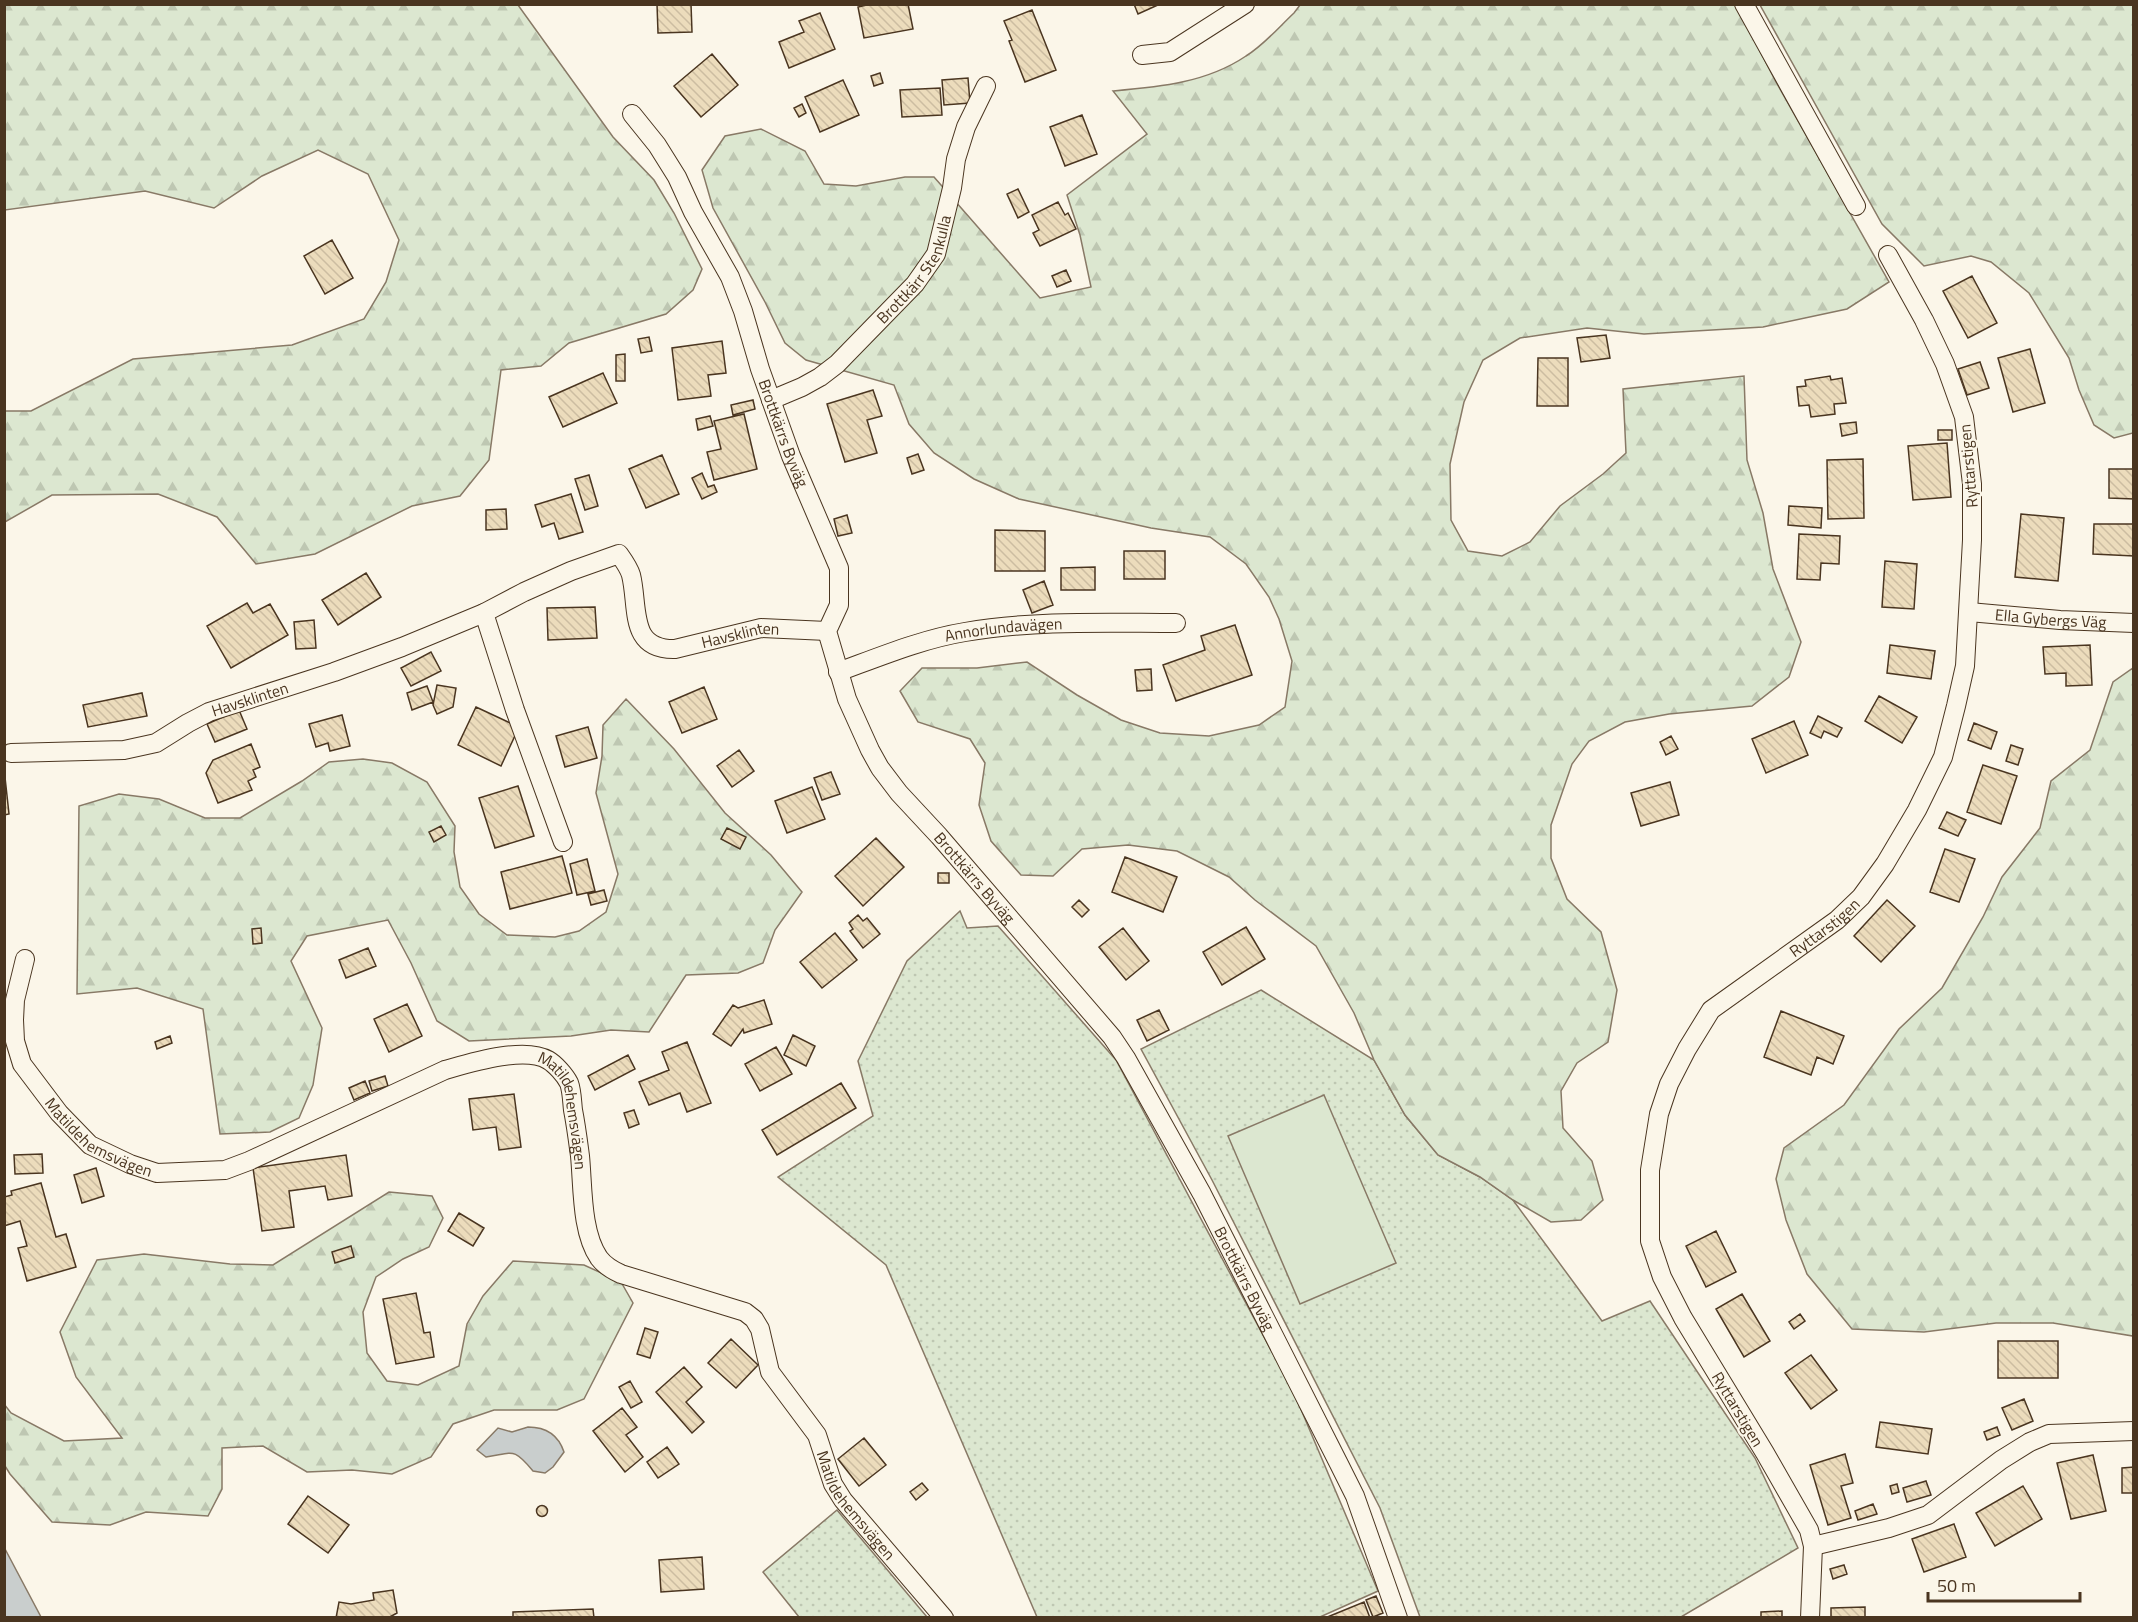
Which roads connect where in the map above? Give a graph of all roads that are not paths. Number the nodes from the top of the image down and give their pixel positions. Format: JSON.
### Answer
{"nodes":[{"id":1,"x":1245,"y":4,"type":"edge"},
{"id":2,"x":1744,"y":4,"type":"edge"},
{"id":3,"x":1142,"y":55,"type":"dead end"},
{"id":4,"x":986,"y":86,"type":"dead end"},
{"id":5,"x":632,"y":114,"type":"dead end"},
{"id":6,"x":1856,"y":206,"type":"dead end"},
{"id":7,"x":1888,"y":255,"type":"dead end"},
{"id":8,"x":771,"y":400,"type":"junction"},
{"id":9,"x":1969,"y":612,"type":"junction"},
{"id":10,"x":484,"y":613,"type":"junction"},
{"id":11,"x":1176,"y":623,"type":"dead end"},
{"id":12,"x":2133,"y":623,"type":"edge"},
{"id":13,"x":826,"y":631,"type":"junction"},
{"id":14,"x":838,"y":672,"type":"junction"},
{"id":15,"x":11,"y":753,"type":"dead end"},
{"id":16,"x":563,"y":842,"type":"dead end"},
{"id":17,"x":25,"y":960,"type":"dead end"},
{"id":18,"x":2133,"y":1431,"type":"edge"},
{"id":19,"x":1813,"y":1546,"type":"junction"},
{"id":20,"x":944,"y":1617,"type":"edge"},
{"id":21,"x":1398,"y":1617,"type":"edge"},
{"id":22,"x":1810,"y":1617,"type":"edge"}],
"edges":[{"from":1,"to":3,"type":"street"},
{"from":2,"to":6,"type":"street"},
{"from":4,"to":8,"type":"street","name":"Brottkärr Stenkulla"},
{"from":5,"to":8,"type":"street","name":"Brottkärrs Byväg"},
{"from":7,"to":9,"type":"street","name":"Ryttarstigen"},
{"from":8,"to":13,"type":"street","name":"Brottkärrs Byväg"},
{"from":9,"to":12,"type":"street","name":"Ella Gybergs Väg"},
{"from":9,"to":19,"type":"street","name":"Ryttarstigen"},
{"from":10,"to":13,"type":"street","name":"Havsklinten"},
{"from":10,"to":15,"type":"street","name":"Havsklinten"},
{"from":10,"to":16,"type":"street"},
{"from":11,"to":14,"type":"street","name":"Annorlundavägen"},
{"from":13,"to":14,"type":"street","name":"Brottkärrs Byväg"},
{"from":14,"to":21,"type":"street","name":"Brottkärrs Byväg"},
{"from":17,"to":20,"type":"street","name":"Matildehemsvägen"},
{"from":18,"to":19,"type":"street"},
{"from":19,"to":22,"type":"street","name":"Ryttarstigen"}]}
